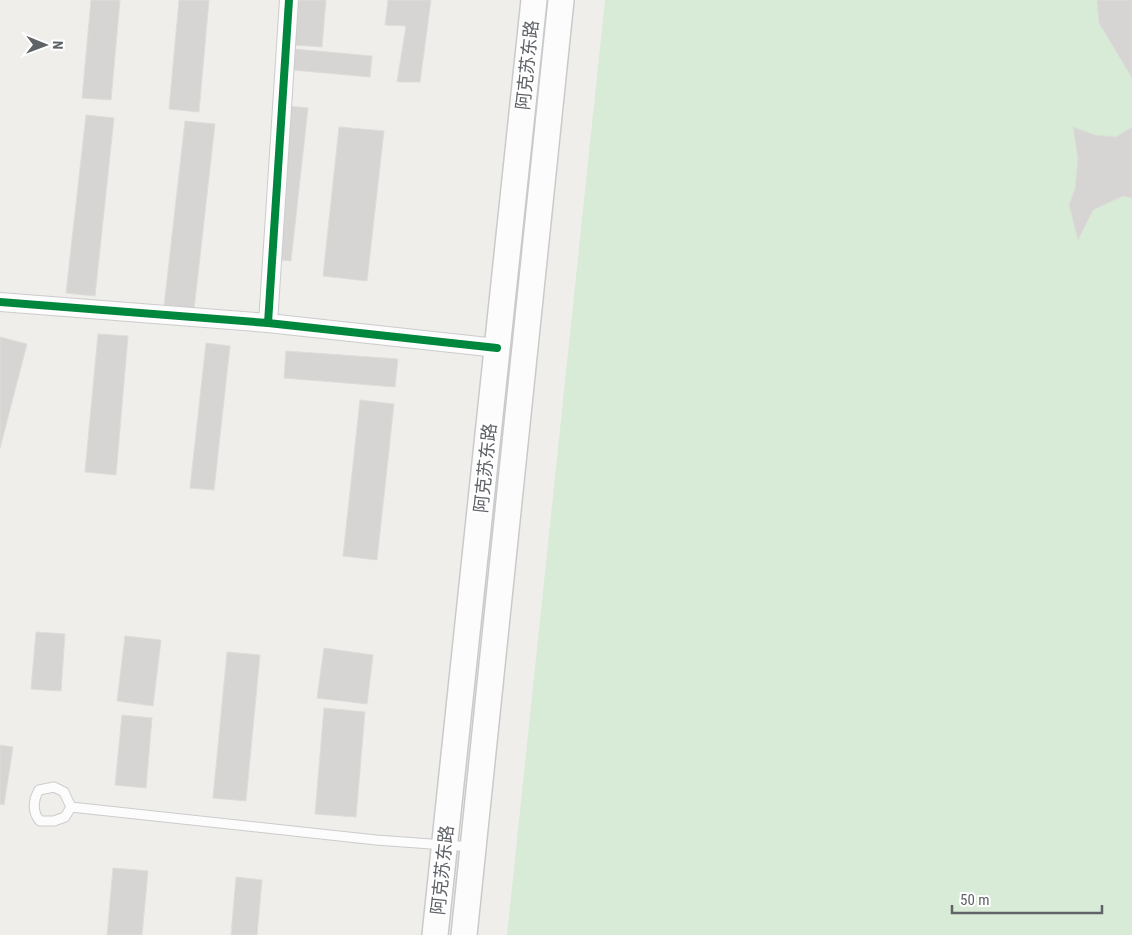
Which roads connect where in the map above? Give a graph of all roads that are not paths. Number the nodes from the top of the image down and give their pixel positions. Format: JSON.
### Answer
{"nodes":[{"id":1,"x":289,"y":0,"type":"edge"},
{"id":2,"x":534,"y":0,"type":"edge"},
{"id":3,"x":561,"y":0,"type":"edge"},
{"id":4,"x":0,"y":302,"type":"edge"},
{"id":5,"x":268,"y":323,"type":"junction"},
{"id":6,"x":497,"y":348,"type":"junction"},
{"id":7,"x":72,"y":806,"type":"junction"},
{"id":8,"x":445,"y":845,"type":"junction"},
{"id":9,"x":472,"y":847,"type":"junction"},
{"id":10,"x":435,"y":935,"type":"edge"},
{"id":11,"x":464,"y":935,"type":"edge"}],
"edges":[{"from":1,"to":5,"type":"street"},
{"from":2,"to":6,"type":"main road","name":"阿克苏东路"},
{"from":3,"to":9,"type":"main road","name":"阿克苏东路"},
{"from":4,"to":5,"type":"street"},
{"from":5,"to":6,"type":"street"},
{"from":6,"to":8,"type":"main road","name":"阿克苏东路"},
{"from":7,"to":7,"type":"lane"},
{"from":7,"to":8,"type":"lane"},
{"from":8,"to":9,"type":"lane"},
{"from":8,"to":10,"type":"main road","name":"阿克苏东路"},
{"from":9,"to":11,"type":"main road","name":"阿克苏东路"}]}
